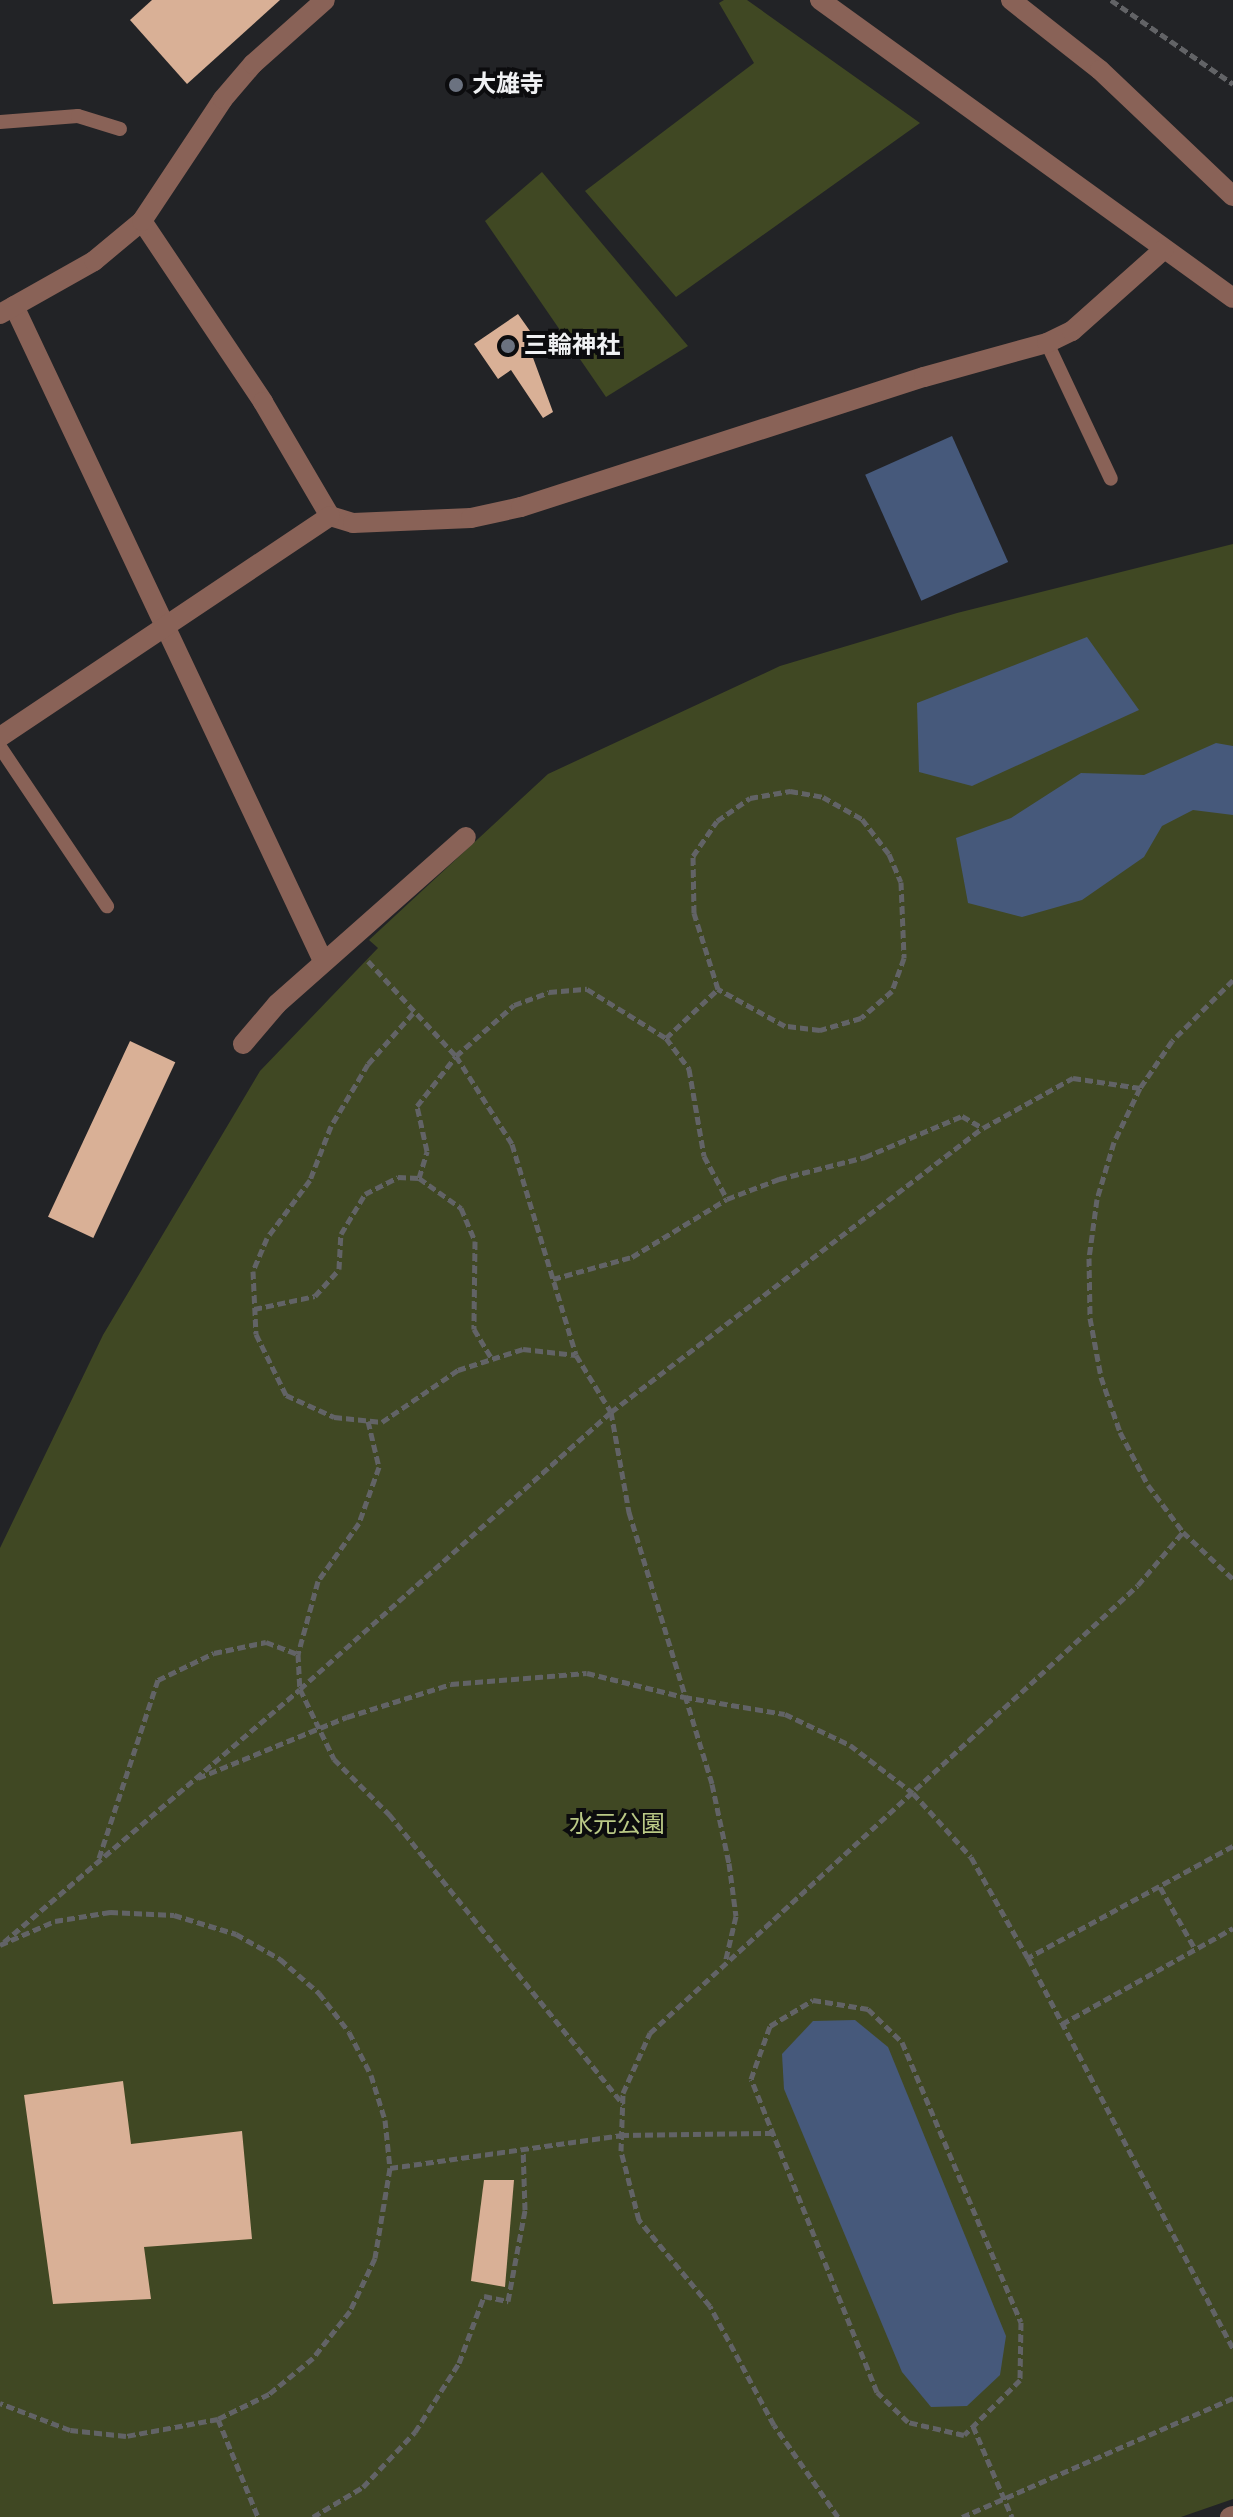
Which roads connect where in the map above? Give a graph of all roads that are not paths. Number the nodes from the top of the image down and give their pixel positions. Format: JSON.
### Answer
{"nodes":[{"id":1,"x":325,"y":0,"type":"edge"},
{"id":2,"x":820,"y":0,"type":"edge"},
{"id":3,"x":1011,"y":0,"type":"edge"},
{"id":4,"x":0,"y":122,"type":"edge"},
{"id":5,"x":120,"y":129,"type":"dead end"},
{"id":6,"x":1233,"y":196,"type":"edge"},
{"id":7,"x":142,"y":221,"type":"junction"},
{"id":8,"x":1164,"y":249,"type":"junction"},
{"id":9,"x":1233,"y":298,"type":"edge"},
{"id":10,"x":7,"y":310,"type":"edge"},
{"id":11,"x":1047,"y":343,"type":"junction"},
{"id":12,"x":1111,"y":479,"type":"dead end"},
{"id":13,"x":330,"y":516,"type":"junction"},
{"id":14,"x":164,"y":627,"type":"junction"},
{"id":15,"x":0,"y":737,"type":"edge"},
{"id":16,"x":0,"y":747,"type":"edge"},
{"id":17,"x":466,"y":837,"type":"dead end"},
{"id":18,"x":107,"y":906,"type":"dead end"},
{"id":19,"x":323,"y":961,"type":"junction"},
{"id":20,"x":243,"y":1044,"type":"dead end"}],
"edges":[{"from":1,"to":7,"type":"street"},
{"from":2,"to":8,"type":"street"},
{"from":3,"to":6,"type":"street"},
{"from":4,"to":5,"type":"lane"},
{"from":7,"to":10,"type":"street"},
{"from":7,"to":13,"type":"street"},
{"from":8,"to":9,"type":"street"},
{"from":8,"to":11,"type":"street"},
{"from":10,"to":14,"type":"street"},
{"from":11,"to":12,"type":"lane"},
{"from":11,"to":13,"type":"street"},
{"from":13,"to":14,"type":"street"},
{"from":14,"to":15,"type":"street"},
{"from":14,"to":19,"type":"street"},
{"from":16,"to":18,"type":"lane"},
{"from":17,"to":19,"type":"street"},
{"from":19,"to":20,"type":"street"}]}
